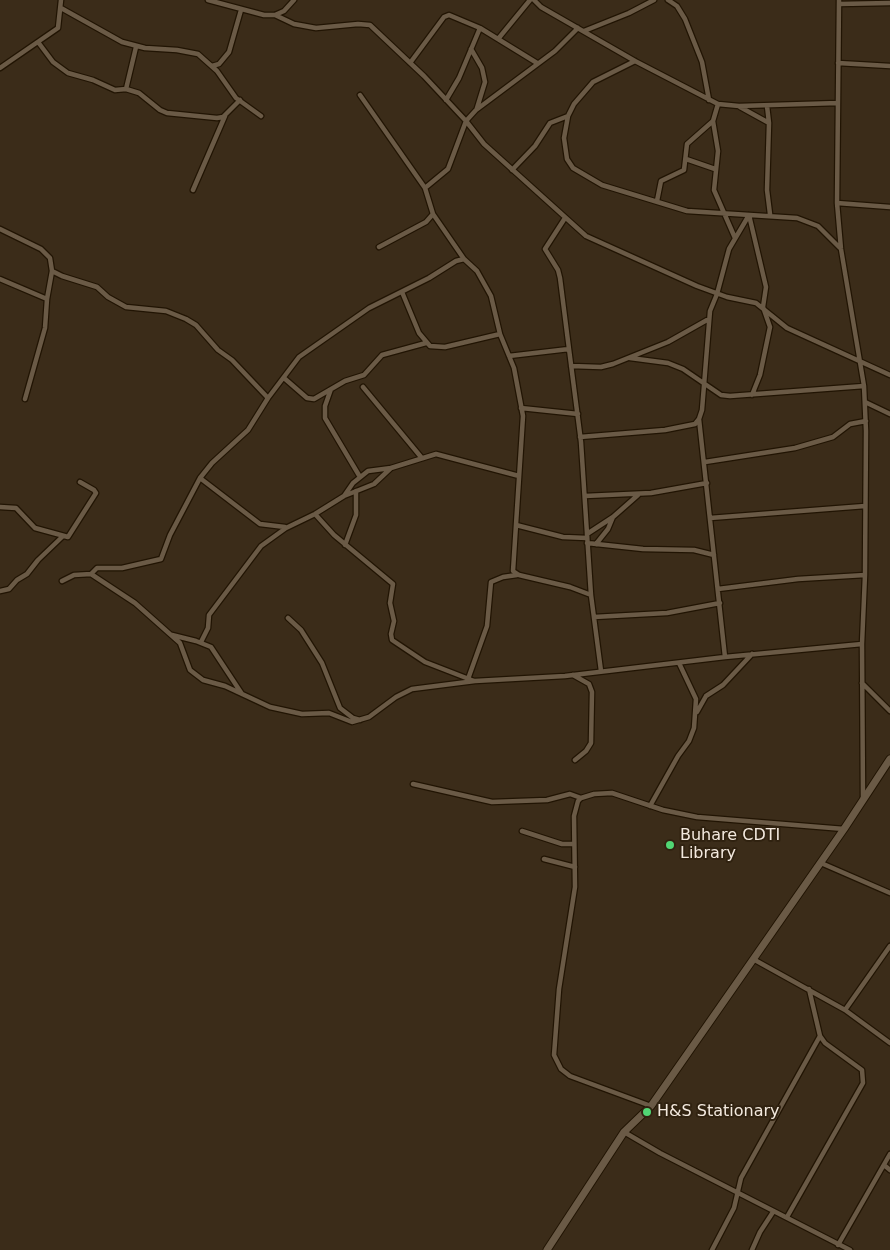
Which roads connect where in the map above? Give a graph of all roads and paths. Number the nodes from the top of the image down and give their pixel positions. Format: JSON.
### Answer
{"nodes":[{"id":1,"x":61,"y":0,"type":"edge"},
{"id":2,"x":208,"y":0,"type":"edge"},
{"id":3,"x":294,"y":0,"type":"edge"},
{"id":4,"x":530,"y":0,"type":"edge"},
{"id":5,"x":534,"y":0,"type":"edge"},
{"id":6,"x":654,"y":0,"type":"edge"},
{"id":7,"x":668,"y":0,"type":"edge"},
{"id":8,"x":839,"y":2,"type":"edge"},
{"id":9,"x":890,"y":3,"type":"edge"},
{"id":10,"x":61,"y":8,"type":"junction"},
{"id":11,"x":241,"y":10,"type":"junction"},
{"id":12,"x":275,"y":15,"type":"junction"},
{"id":13,"x":480,"y":28,"type":"junction"},
{"id":14,"x":578,"y":28,"type":"junction"},
{"id":15,"x":584,"y":30,"type":"junction"},
{"id":16,"x":498,"y":39,"type":"junction"},
{"id":17,"x":38,"y":42,"type":"junction"},
{"id":18,"x":136,"y":46,"type":"junction"},
{"id":19,"x":471,"y":49,"type":"junction"},
{"id":20,"x":635,"y":61,"type":"junction"},
{"id":21,"x":410,"y":62,"type":"junction"},
{"id":22,"x":838,"y":63,"type":"junction"},
{"id":23,"x":536,"y":64,"type":"junction"},
{"id":24,"x":212,"y":66,"type":"junction"},
{"id":25,"x":890,"y":66,"type":"edge"},
{"id":26,"x":0,"y":68,"type":"edge"},
{"id":27,"x":126,"y":88,"type":"junction"},
{"id":28,"x":360,"y":95,"type":"dead end"},
{"id":29,"x":240,"y":100,"type":"junction"},
{"id":30,"x":446,"y":100,"type":"junction"},
{"id":31,"x":709,"y":100,"type":"junction"},
{"id":32,"x":838,"y":103,"type":"junction"},
{"id":33,"x":718,"y":104,"type":"junction"},
{"id":34,"x":739,"y":106,"type":"junction"},
{"id":35,"x":766,"y":106,"type":"junction"},
{"id":36,"x":476,"y":110,"type":"junction"},
{"id":37,"x":226,"y":114,"type":"junction"},
{"id":38,"x":261,"y":116,"type":"dead end"},
{"id":39,"x":568,"y":116,"type":"junction"},
{"id":40,"x":466,"y":121,"type":"junction"},
{"id":41,"x":713,"y":121,"type":"junction"},
{"id":42,"x":769,"y":123,"type":"junction"},
{"id":43,"x":686,"y":158,"type":"junction"},
{"id":44,"x":715,"y":169,"type":"junction"},
{"id":45,"x":512,"y":170,"type":"junction"},
{"id":46,"x":425,"y":188,"type":"junction"},
{"id":47,"x":193,"y":190,"type":"dead end"},
{"id":48,"x":657,"y":201,"type":"junction"},
{"id":49,"x":837,"y":203,"type":"junction"},
{"id":50,"x":890,"y":207,"type":"edge"},
{"id":51,"x":433,"y":214,"type":"junction"},
{"id":52,"x":770,"y":214,"type":"junction"},
{"id":53,"x":724,"y":215,"type":"junction"},
{"id":54,"x":749,"y":215,"type":"junction"},
{"id":55,"x":565,"y":218,"type":"junction"},
{"id":56,"x":0,"y":229,"type":"edge"},
{"id":57,"x":735,"y":238,"type":"junction"},
{"id":58,"x":378,"y":247,"type":"dead end"},
{"id":59,"x":841,"y":249,"type":"junction"},
{"id":60,"x":464,"y":260,"type":"junction"},
{"id":61,"x":52,"y":271,"type":"junction"},
{"id":62,"x":0,"y":279,"type":"edge"},
{"id":63,"x":402,"y":292,"type":"junction"},
{"id":64,"x":718,"y":294,"type":"junction"},
{"id":65,"x":47,"y":299,"type":"junction"},
{"id":66,"x":763,"y":307,"type":"junction"},
{"id":67,"x":707,"y":320,"type":"junction"},
{"id":68,"x":500,"y":334,"type":"junction"},
{"id":69,"x":426,"y":343,"type":"junction"},
{"id":70,"x":570,"y":349,"type":"junction"},
{"id":71,"x":509,"y":356,"type":"junction"},
{"id":72,"x":630,"y":358,"type":"junction"},
{"id":73,"x":861,"y":363,"type":"junction"},
{"id":74,"x":571,"y":366,"type":"junction"},
{"id":75,"x":890,"y":375,"type":"edge"},
{"id":76,"x":284,"y":378,"type":"junction"},
{"id":77,"x":704,"y":384,"type":"junction"},
{"id":78,"x":864,"y":386,"type":"junction"},
{"id":79,"x":363,"y":388,"type":"dead end"},
{"id":80,"x":331,"y":389,"type":"junction"},
{"id":81,"x":752,"y":395,"type":"junction"},
{"id":82,"x":268,"y":398,"type":"junction"},
{"id":83,"x":25,"y":399,"type":"dead end"},
{"id":84,"x":865,"y":402,"type":"junction"},
{"id":85,"x":521,"y":408,"type":"junction"},
{"id":86,"x":578,"y":414,"type":"junction"},
{"id":87,"x":890,"y":414,"type":"edge"},
{"id":88,"x":699,"y":419,"type":"junction"},
{"id":89,"x":866,"y":421,"type":"junction"},
{"id":90,"x":580,"y":436,"type":"junction"},
{"id":91,"x":421,"y":458,"type":"junction"},
{"id":92,"x":705,"y":462,"type":"junction"},
{"id":93,"x":391,"y":468,"type":"junction"},
{"id":94,"x":519,"y":476,"type":"junction"},
{"id":95,"x":360,"y":477,"type":"junction"},
{"id":96,"x":200,"y":478,"type":"junction"},
{"id":97,"x":80,"y":482,"type":"dead end"},
{"id":98,"x":707,"y":483,"type":"junction"},
{"id":99,"x":356,"y":491,"type":"junction"},
{"id":100,"x":638,"y":495,"type":"junction"},
{"id":101,"x":344,"y":496,"type":"junction"},
{"id":102,"x":584,"y":496,"type":"junction"},
{"id":103,"x":865,"y":506,"type":"junction"},
{"id":104,"x":0,"y":507,"type":"edge"},
{"id":105,"x":315,"y":514,"type":"junction"},
{"id":106,"x":613,"y":516,"type":"junction"},
{"id":107,"x":710,"y":518,"type":"junction"},
{"id":108,"x":516,"y":525,"type":"junction"},
{"id":109,"x":286,"y":528,"type":"junction"},
{"id":110,"x":62,"y":537,"type":"junction"},
{"id":111,"x":587,"y":538,"type":"junction"},
{"id":112,"x":596,"y":544,"type":"junction"},
{"id":113,"x":345,"y":545,"type":"junction"},
{"id":114,"x":714,"y":555,"type":"junction"},
{"id":115,"x":91,"y":574,"type":"junction"},
{"id":116,"x":519,"y":575,"type":"junction"},
{"id":117,"x":865,"y":575,"type":"junction"},
{"id":118,"x":62,"y":581,"type":"dead end"},
{"id":119,"x":718,"y":588,"type":"junction"},
{"id":120,"x":0,"y":591,"type":"edge"},
{"id":121,"x":591,"y":595,"type":"junction"},
{"id":122,"x":720,"y":603,"type":"junction"},
{"id":123,"x":594,"y":617,"type":"junction"},
{"id":124,"x":288,"y":618,"type":"dead end"},
{"id":125,"x":171,"y":635,"type":"junction"},
{"id":126,"x":201,"y":642,"type":"junction"},
{"id":127,"x":862,"y":644,"type":"junction"},
{"id":128,"x":752,"y":654,"type":"junction"},
{"id":129,"x":725,"y":656,"type":"junction"},
{"id":130,"x":679,"y":663,"type":"junction"},
{"id":131,"x":601,"y":671,"type":"junction"},
{"id":132,"x":573,"y":675,"type":"junction"},
{"id":133,"x":468,"y":679,"type":"junction"},
{"id":134,"x":475,"y":681,"type":"junction"},
{"id":135,"x":862,"y":683,"type":"junction"},
{"id":136,"x":242,"y":695,"type":"junction"},
{"id":137,"x":890,"y":711,"type":"edge"},
{"id":138,"x":696,"y":713,"type":"junction"},
{"id":139,"x":362,"y":721,"type":"junction"},
{"id":140,"x":890,"y":759,"type":"edge"},
{"id":141,"x":575,"y":760,"type":"dead end"},
{"id":142,"x":413,"y":784,"type":"dead end"},
{"id":143,"x":581,"y":798,"type":"junction"},
{"id":144,"x":864,"y":798,"type":"junction"},
{"id":145,"x":650,"y":806,"type":"junction"},
{"id":146,"x":844,"y":829,"type":"junction"},
{"id":147,"x":522,"y":831,"type":"dead end"},
{"id":148,"x":574,"y":844,"type":"junction"},
{"id":149,"x":544,"y":859,"type":"dead end"},
{"id":150,"x":821,"y":863,"type":"junction"},
{"id":151,"x":575,"y":867,"type":"junction"},
{"id":152,"x":890,"y":893,"type":"edge"},
{"id":153,"x":890,"y":946,"type":"edge"},
{"id":154,"x":753,"y":959,"type":"junction"},
{"id":155,"x":809,"y":989,"type":"junction"},
{"id":156,"x":846,"y":1010,"type":"junction"},
{"id":157,"x":820,"y":1036,"type":"junction"},
{"id":158,"x":890,"y":1043,"type":"edge"},
{"id":159,"x":651,"y":1106,"type":"junction"},
{"id":160,"x":624,"y":1132,"type":"junction"},
{"id":161,"x":890,"y":1154,"type":"edge"},
{"id":162,"x":884,"y":1165,"type":"junction"},
{"id":163,"x":890,"y":1170,"type":"edge"},
{"id":164,"x":738,"y":1193,"type":"junction"},
{"id":165,"x":773,"y":1212,"type":"junction"},
{"id":166,"x":787,"y":1216,"type":"junction"},
{"id":167,"x":838,"y":1245,"type":"junction"},
{"id":168,"x":548,"y":1250,"type":"edge"},
{"id":169,"x":712,"y":1250,"type":"edge"},
{"id":170,"x":752,"y":1250,"type":"edge"},
{"id":171,"x":850,"y":1250,"type":"edge"}],
"edges":[{"from":1,"to":10,"type":"street"},
{"from":2,"to":11,"type":"street"},
{"from":3,"to":12,"type":"street"},
{"from":4,"to":16,"type":"street"},
{"from":5,"to":14,"type":"street"},
{"from":6,"to":15,"type":"street"},
{"from":7,"to":31,"type":"street"},
{"from":8,"to":9,"type":"street"},
{"from":8,"to":22,"type":"street"},
{"from":10,"to":17,"type":"street"},
{"from":10,"to":18,"type":"street"},
{"from":11,"to":12,"type":"street"},
{"from":11,"to":24,"type":"street"},
{"from":12,"to":21,"type":"street"},
{"from":13,"to":16,"type":"street"},
{"from":13,"to":19,"type":"street"},
{"from":13,"to":21,"type":"street"},
{"from":14,"to":15,"type":"street"},
{"from":14,"to":23,"type":"street"},
{"from":15,"to":20,"type":"street"},
{"from":16,"to":23,"type":"street"},
{"from":17,"to":26,"type":"street"},
{"from":17,"to":27,"type":"street"},
{"from":18,"to":24,"type":"street"},
{"from":18,"to":27,"type":"street"},
{"from":19,"to":30,"type":"street"},
{"from":19,"to":36,"type":"street"},
{"from":20,"to":31,"type":"street"},
{"from":20,"to":39,"type":"street"},
{"from":21,"to":30,"type":"street"},
{"from":22,"to":25,"type":"street"},
{"from":22,"to":32,"type":"street"},
{"from":23,"to":36,"type":"street"},
{"from":24,"to":29,"type":"street"},
{"from":27,"to":37,"type":"street"},
{"from":28,"to":46,"type":"street"},
{"from":29,"to":37,"type":"street"},
{"from":29,"to":38,"type":"street"},
{"from":30,"to":40,"type":"street"},
{"from":31,"to":33,"type":"street"},
{"from":32,"to":35,"type":"street"},
{"from":32,"to":49,"type":"street"},
{"from":33,"to":34,"type":"street"},
{"from":33,"to":41,"type":"street"},
{"from":34,"to":35,"type":"street"},
{"from":34,"to":42,"type":"street"},
{"from":35,"to":42,"type":"street"},
{"from":36,"to":40,"type":"street"},
{"from":37,"to":47,"type":"street"},
{"from":39,"to":45,"type":"street"},
{"from":39,"to":48,"type":"street"},
{"from":40,"to":45,"type":"street"},
{"from":40,"to":46,"type":"street"},
{"from":41,"to":43,"type":"street"},
{"from":41,"to":44,"type":"street"},
{"from":42,"to":52,"type":"street"},
{"from":43,"to":44,"type":"street"},
{"from":43,"to":48,"type":"street"},
{"from":44,"to":53,"type":"street"},
{"from":45,"to":55,"type":"street"},
{"from":46,"to":51,"type":"street"},
{"from":48,"to":53,"type":"street"},
{"from":49,"to":50,"type":"street"},
{"from":49,"to":59,"type":"street"},
{"from":51,"to":58,"type":"street"},
{"from":51,"to":60,"type":"street"},
{"from":52,"to":54,"type":"street"},
{"from":52,"to":59,"type":"street"},
{"from":53,"to":54,"type":"street"},
{"from":53,"to":57,"type":"street"},
{"from":54,"to":57,"type":"street"},
{"from":54,"to":66,"type":"street"},
{"from":55,"to":64,"type":"street"},
{"from":55,"to":70,"type":"street"},
{"from":56,"to":61,"type":"street"},
{"from":57,"to":64,"type":"street"},
{"from":59,"to":73,"type":"street"},
{"from":60,"to":63,"type":"street"},
{"from":60,"to":68,"type":"street"},
{"from":61,"to":65,"type":"street"},
{"from":61,"to":82,"type":"street"},
{"from":62,"to":65,"type":"street"},
{"from":63,"to":69,"type":"street"},
{"from":63,"to":76,"type":"street"},
{"from":64,"to":66,"type":"street"},
{"from":64,"to":67,"type":"street"},
{"from":65,"to":83,"type":"street"},
{"from":66,"to":73,"type":"street"},
{"from":66,"to":81,"type":"street"},
{"from":67,"to":72,"type":"street"},
{"from":67,"to":77,"type":"street"},
{"from":68,"to":69,"type":"street"},
{"from":68,"to":71,"type":"street"},
{"from":69,"to":80,"type":"street"},
{"from":70,"to":71,"type":"street"},
{"from":70,"to":74,"type":"street"},
{"from":71,"to":85,"type":"street"},
{"from":72,"to":74,"type":"street"},
{"from":72,"to":77,"type":"street"},
{"from":73,"to":75,"type":"street"},
{"from":73,"to":78,"type":"street"},
{"from":74,"to":86,"type":"street"},
{"from":76,"to":80,"type":"street"},
{"from":76,"to":82,"type":"street"},
{"from":77,"to":81,"type":"street"},
{"from":77,"to":88,"type":"street"},
{"from":78,"to":81,"type":"street"},
{"from":78,"to":84,"type":"street"},
{"from":79,"to":91,"type":"street"},
{"from":80,"to":95,"type":"street"},
{"from":82,"to":96,"type":"street"},
{"from":84,"to":87,"type":"street"},
{"from":84,"to":89,"type":"street"},
{"from":85,"to":86,"type":"street"},
{"from":85,"to":94,"type":"street"},
{"from":86,"to":90,"type":"street"},
{"from":88,"to":90,"type":"street"},
{"from":88,"to":92,"type":"street"},
{"from":89,"to":92,"type":"street"},
{"from":89,"to":103,"type":"street"},
{"from":90,"to":102,"type":"street"},
{"from":91,"to":93,"type":"street"},
{"from":91,"to":94,"type":"street"},
{"from":92,"to":98,"type":"street"},
{"from":93,"to":95,"type":"street"},
{"from":93,"to":99,"type":"street"},
{"from":94,"to":108,"type":"street"},
{"from":95,"to":101,"type":"street"},
{"from":96,"to":109,"type":"street"},
{"from":96,"to":115,"type":"street"},
{"from":97,"to":110,"type":"street"},
{"from":98,"to":100,"type":"street"},
{"from":98,"to":107,"type":"street"},
{"from":99,"to":101,"type":"street"},
{"from":99,"to":113,"type":"street"},
{"from":100,"to":102,"type":"street"},
{"from":100,"to":106,"type":"street"},
{"from":101,"to":105,"type":"street"},
{"from":102,"to":111,"type":"street"},
{"from":103,"to":107,"type":"street"},
{"from":103,"to":117,"type":"street"},
{"from":104,"to":110,"type":"street"},
{"from":105,"to":109,"type":"street"},
{"from":105,"to":113,"type":"street"},
{"from":106,"to":111,"type":"street"},
{"from":106,"to":112,"type":"street"},
{"from":107,"to":114,"type":"street"},
{"from":108,"to":111,"type":"street"},
{"from":108,"to":116,"type":"street"},
{"from":109,"to":126,"type":"street"},
{"from":110,"to":120,"type":"street"},
{"from":111,"to":112,"type":"street"},
{"from":111,"to":121,"type":"street"},
{"from":112,"to":114,"type":"street"},
{"from":113,"to":133,"type":"street"},
{"from":114,"to":119,"type":"street"},
{"from":115,"to":118,"type":"street"},
{"from":115,"to":125,"type":"street"},
{"from":116,"to":121,"type":"street"},
{"from":116,"to":133,"type":"street"},
{"from":117,"to":119,"type":"street"},
{"from":117,"to":127,"type":"street"},
{"from":119,"to":122,"type":"street"},
{"from":121,"to":123,"type":"street"},
{"from":122,"to":123,"type":"street"},
{"from":122,"to":129,"type":"street"},
{"from":123,"to":131,"type":"street"},
{"from":124,"to":139,"type":"street"},
{"from":125,"to":126,"type":"street"},
{"from":125,"to":136,"type":"street"},
{"from":126,"to":136,"type":"street"},
{"from":127,"to":128,"type":"street"},
{"from":127,"to":135,"type":"street"},
{"from":128,"to":129,"type":"street"},
{"from":128,"to":138,"type":"street"},
{"from":129,"to":130,"type":"street"},
{"from":130,"to":131,"type":"street"},
{"from":130,"to":138,"type":"street"},
{"from":131,"to":132,"type":"street"},
{"from":132,"to":134,"type":"street"},
{"from":132,"to":141,"type":"street"},
{"from":133,"to":134,"type":"street"},
{"from":134,"to":139,"type":"street"},
{"from":135,"to":137,"type":"street"},
{"from":135,"to":144,"type":"street"},
{"from":136,"to":139,"type":"street"},
{"from":138,"to":145,"type":"street"},
{"from":140,"to":144,"type":"main road"},
{"from":142,"to":143,"type":"street"},
{"from":143,"to":145,"type":"street"},
{"from":143,"to":148,"type":"street"},
{"from":144,"to":146,"type":"main road"},
{"from":145,"to":146,"type":"street"},
{"from":146,"to":150,"type":"main road"},
{"from":147,"to":148,"type":"street"},
{"from":148,"to":151,"type":"street"},
{"from":149,"to":151,"type":"street"},
{"from":150,"to":152,"type":"street"},
{"from":150,"to":154,"type":"main road"},
{"from":151,"to":159,"type":"street"},
{"from":153,"to":156,"type":"street"},
{"from":154,"to":155,"type":"street"},
{"from":154,"to":159,"type":"main road"},
{"from":155,"to":156,"type":"street"},
{"from":155,"to":157,"type":"street"},
{"from":156,"to":158,"type":"street"},
{"from":157,"to":164,"type":"street"},
{"from":157,"to":166,"type":"street"},
{"from":159,"to":160,"type":"main road"},
{"from":160,"to":164,"type":"street"},
{"from":160,"to":168,"type":"main road"},
{"from":161,"to":162,"type":"street"},
{"from":162,"to":163,"type":"street"},
{"from":162,"to":167,"type":"street"},
{"from":164,"to":165,"type":"street"},
{"from":164,"to":169,"type":"street"},
{"from":165,"to":166,"type":"street"},
{"from":165,"to":170,"type":"street"},
{"from":166,"to":167,"type":"street"},
{"from":167,"to":171,"type":"street"}]}
